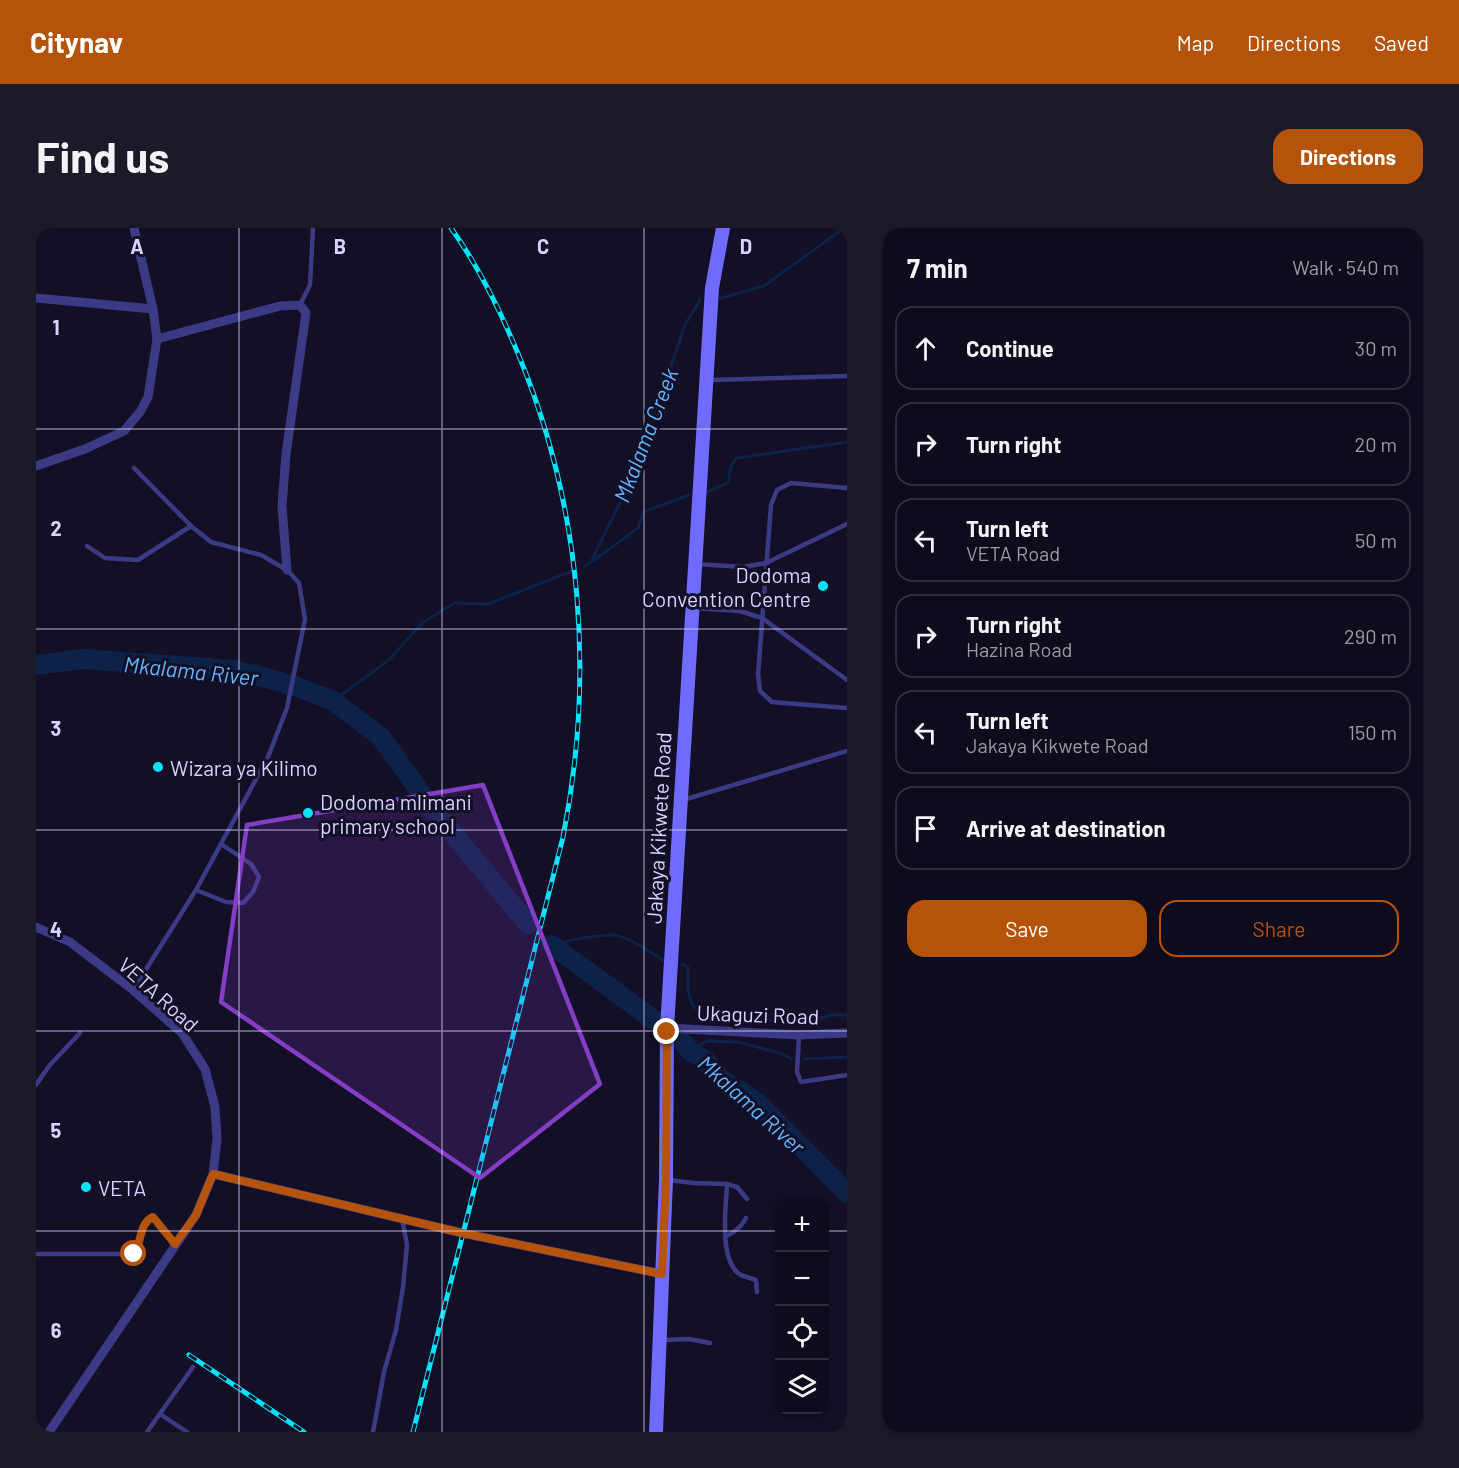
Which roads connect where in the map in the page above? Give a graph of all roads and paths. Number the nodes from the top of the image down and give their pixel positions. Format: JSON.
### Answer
{"nodes":[{"id":1,"x":134,"y":228,"type":"edge"},
{"id":2,"x":313,"y":228,"type":"edge"},
{"id":3,"x":723,"y":228,"type":"edge"},
{"id":4,"x":36,"y":298,"type":"edge"},
{"id":5,"x":300,"y":305,"type":"junction"},
{"id":6,"x":153,"y":309,"type":"junction"},
{"id":7,"x":157,"y":339,"type":"junction"},
{"id":8,"x":847,"y":376,"type":"edge"},
{"id":9,"x":706,"y":381,"type":"junction"},
{"id":10,"x":36,"y":466,"type":"edge"},
{"id":11,"x":134,"y":468,"type":"dead end"},
{"id":12,"x":847,"y":488,"type":"edge"},
{"id":13,"x":847,"y":524,"type":"edge"},
{"id":14,"x":191,"y":526,"type":"junction"},
{"id":15,"x":87,"y":546,"type":"dead end"},
{"id":16,"x":766,"y":563,"type":"junction"},
{"id":17,"x":695,"y":564,"type":"junction"},
{"id":18,"x":287,"y":570,"type":"junction"},
{"id":19,"x":692,"y":608,"type":"junction"},
{"id":20,"x":762,"y":618,"type":"junction"},
{"id":21,"x":847,"y":680,"type":"edge"},
{"id":22,"x":847,"y":708,"type":"edge"},
{"id":23,"x":847,"y":751,"type":"edge"},
{"id":24,"x":681,"y":801,"type":"junction"},
{"id":25,"x":220,"y":844,"type":"junction"},
{"id":26,"x":196,"y":890,"type":"junction"},
{"id":27,"x":36,"y":927,"type":"edge"},
{"id":28,"x":133,"y":990,"type":"junction"},
{"id":29,"x":667,"y":1028,"type":"junction"},
{"id":30,"x":80,"y":1033,"type":"dead end"},
{"id":31,"x":847,"y":1033,"type":"edge"},
{"id":32,"x":799,"y":1035,"type":"junction"},
{"id":33,"x":847,"y":1075,"type":"edge"},
{"id":34,"x":36,"y":1085,"type":"edge"},
{"id":35,"x":213,"y":1174,"type":"junction"},
{"id":36,"x":666,"y":1179,"type":"junction"},
{"id":37,"x":726,"y":1184,"type":"junction"},
{"id":38,"x":747,"y":1200,"type":"dead end"},
{"id":39,"x":402,"y":1218,"type":"junction"},
{"id":40,"x":746,"y":1218,"type":"dead end"},
{"id":41,"x":725,"y":1237,"type":"junction"},
{"id":42,"x":175,"y":1244,"type":"junction"},
{"id":43,"x":36,"y":1254,"type":"edge"},
{"id":44,"x":662,"y":1274,"type":"junction"},
{"id":45,"x":757,"y":1292,"type":"dead end"},
{"id":46,"x":660,"y":1341,"type":"junction"},
{"id":47,"x":710,"y":1343,"type":"dead end"},
{"id":48,"x":192,"y":1367,"type":"dead end"},
{"id":49,"x":160,"y":1414,"type":"junction"},
{"id":50,"x":49,"y":1432,"type":"edge"},
{"id":51,"x":147,"y":1432,"type":"edge"},
{"id":52,"x":186,"y":1432,"type":"edge"},
{"id":53,"x":373,"y":1432,"type":"edge"},
{"id":54,"x":656,"y":1432,"type":"edge"}],
"edges":[{"from":1,"to":6,"type":"street"},
{"from":2,"to":5,"type":"lane"},
{"from":3,"to":9,"type":"main road","name":"Jakaya Kikwete Road"},
{"from":4,"to":6,"type":"street"},
{"from":5,"to":7,"type":"street"},
{"from":5,"to":18,"type":"street"},
{"from":6,"to":7,"type":"street"},
{"from":7,"to":10,"type":"street"},
{"from":8,"to":9,"type":"lane"},
{"from":9,"to":17,"type":"main road","name":"Jakaya Kikwete Road"},
{"from":11,"to":14,"type":"lane"},
{"from":12,"to":16,"type":"lane"},
{"from":13,"to":16,"type":"lane"},
{"from":14,"to":15,"type":"lane"},
{"from":14,"to":18,"type":"lane"},
{"from":16,"to":17,"type":"lane"},
{"from":16,"to":20,"type":"lane"},
{"from":17,"to":19,"type":"main road","name":"Jakaya Kikwete Road"},
{"from":18,"to":25,"type":"lane"},
{"from":19,"to":20,"type":"lane"},
{"from":19,"to":24,"type":"main road","name":"Jakaya Kikwete Road"},
{"from":20,"to":21,"type":"lane"},
{"from":20,"to":22,"type":"lane"},
{"from":23,"to":24,"type":"lane"},
{"from":24,"to":29,"type":"main road","name":"Jakaya Kikwete Road"},
{"from":25,"to":26,"type":"lane"},
{"from":25,"to":26,"type":"lane"},
{"from":26,"to":28,"type":"lane"},
{"from":27,"to":28,"type":"street","name":"VETA Road"},
{"from":28,"to":35,"type":"street","name":"VETA Road"},
{"from":29,"to":32,"type":"street","name":"Ukaguzi Road"},
{"from":29,"to":36,"type":"main road","name":"Jakaya Kikwete Road"},
{"from":30,"to":34,"type":"lane"},
{"from":31,"to":32,"type":"street","name":"Ukaguzi Road"},
{"from":32,"to":33,"type":"lane"},
{"from":35,"to":39,"type":"street"},
{"from":35,"to":42,"type":"street","name":"VETA Road"},
{"from":36,"to":37,"type":"lane"},
{"from":36,"to":44,"type":"main road","name":"Jakaya Kikwete Road"},
{"from":37,"to":38,"type":"lane"},
{"from":37,"to":41,"type":"lane"},
{"from":39,"to":44,"type":"street"},
{"from":39,"to":53,"type":"lane"},
{"from":40,"to":41,"type":"lane"},
{"from":41,"to":45,"type":"lane"},
{"from":42,"to":43,"type":"lane"},
{"from":42,"to":50,"type":"street","name":"VETA Road"},
{"from":44,"to":46,"type":"main road","name":"Jakaya Kikwete Road"},
{"from":46,"to":47,"type":"lane"},
{"from":46,"to":54,"type":"main road","name":"Jakaya Kikwete Road"},
{"from":48,"to":49,"type":"lane"},
{"from":49,"to":51,"type":"lane"},
{"from":49,"to":52,"type":"lane"}]}
